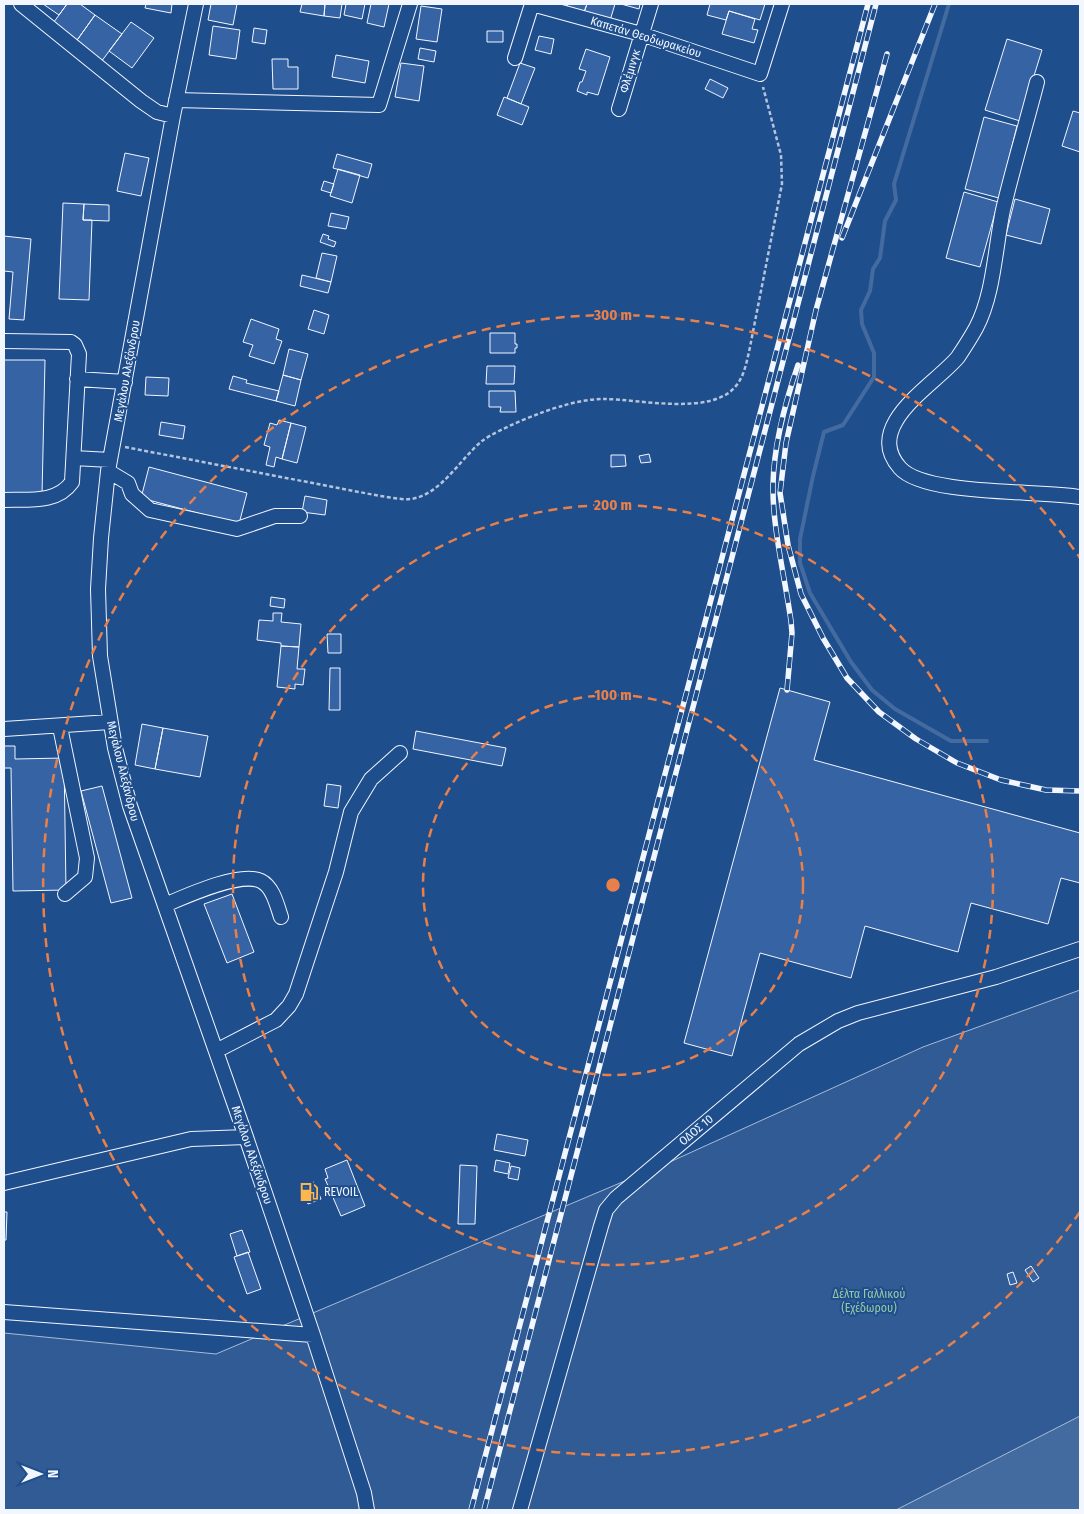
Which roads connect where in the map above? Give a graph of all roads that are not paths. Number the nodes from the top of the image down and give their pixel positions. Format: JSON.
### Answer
{"nodes":[{"id":1,"x":21,"y":4,"type":"edge"},
{"id":2,"x":196,"y":4,"type":"edge"},
{"id":3,"x":410,"y":4,"type":"edge"},
{"id":4,"x":532,"y":4,"type":"edge"},
{"id":5,"x":651,"y":4,"type":"edge"},
{"id":6,"x":782,"y":4,"type":"edge"},
{"id":7,"x":641,"y":34,"type":"junction"},
{"id":8,"x":515,"y":58,"type":"dead end"},
{"id":9,"x":1037,"y":82,"type":"dead end"},
{"id":10,"x":176,"y":100,"type":"junction"},
{"id":11,"x":619,"y":109,"type":"dead end"},
{"id":12,"x":173,"y":116,"type":"junction"},
{"id":13,"x":4,"y":341,"type":"edge"},
{"id":14,"x":77,"y":379,"type":"junction"},
{"id":15,"x":125,"y":382,"type":"junction"},
{"id":16,"x":74,"y":458,"type":"junction"},
{"id":17,"x":109,"y":466,"type":"junction"},
{"id":18,"x":1080,"y":497,"type":"edge"},
{"id":19,"x":4,"y":500,"type":"edge"},
{"id":20,"x":300,"y":516,"type":"dead end"},
{"id":21,"x":110,"y":722,"type":"junction"},
{"id":22,"x":60,"y":727,"type":"junction"},
{"id":23,"x":4,"y":729,"type":"edge"},
{"id":24,"x":400,"y":753,"type":"dead end"},
{"id":25,"x":66,"y":894,"type":"dead end"},
{"id":26,"x":165,"y":905,"type":"junction"},
{"id":27,"x":281,"y":918,"type":"dead end"},
{"id":28,"x":1080,"y":949,"type":"edge"},
{"id":29,"x":216,"y":1051,"type":"junction"},
{"id":30,"x":246,"y":1137,"type":"junction"},
{"id":31,"x":4,"y":1183,"type":"edge"},
{"id":32,"x":4,"y":1312,"type":"edge"},
{"id":33,"x":313,"y":1335,"type":"junction"},
{"id":34,"x":367,"y":1510,"type":"edge"},
{"id":35,"x":520,"y":1510,"type":"edge"}],
"edges":[{"from":1,"to":12,"type":"street"},
{"from":2,"to":10,"type":"street","name":"Μεγάλου Αλεξάνδρου"},
{"from":3,"to":10,"type":"street"},
{"from":4,"to":7,"type":"street","name":"Καπετάν Θεοδωρακείου"},
{"from":4,"to":8,"type":"street"},
{"from":5,"to":7,"type":"street","name":"Φλέμινγκ"},
{"from":6,"to":7,"type":"street","name":"Καπετάν Θεοδωρακείου"},
{"from":7,"to":11,"type":"street","name":"Φλέμινγκ"},
{"from":9,"to":18,"type":"street"},
{"from":10,"to":12,"type":"street","name":"Μεγάλου Αλεξάνδρου"},
{"from":12,"to":15,"type":"street","name":"Μεγάλου Αλεξάνδρου"},
{"from":13,"to":14,"type":"street"},
{"from":14,"to":15,"type":"street"},
{"from":14,"to":16,"type":"street"},
{"from":15,"to":17,"type":"street","name":"Μεγάλου Αλεξάνδρου"},
{"from":16,"to":17,"type":"street"},
{"from":16,"to":19,"type":"street"},
{"from":17,"to":20,"type":"street"},
{"from":17,"to":21,"type":"street","name":"Μεγάλου Αλεξάνδρου"},
{"from":21,"to":22,"type":"street"},
{"from":21,"to":26,"type":"street","name":"Μεγάλου Αλεξάνδρου"},
{"from":22,"to":23,"type":"street"},
{"from":22,"to":25,"type":"street"},
{"from":24,"to":29,"type":"street"},
{"from":26,"to":27,"type":"street"},
{"from":26,"to":29,"type":"street","name":"Μεγάλου Αλεξάνδρου"},
{"from":28,"to":35,"type":"street","name":"ΟΔΟΣ 10"},
{"from":29,"to":30,"type":"street","name":"Μεγάλου Αλεξάνδρου"},
{"from":30,"to":31,"type":"street"},
{"from":30,"to":33,"type":"street","name":"Μεγάλου Αλεξάνδρου"},
{"from":32,"to":33,"type":"street"},
{"from":33,"to":34,"type":"street","name":"Μεγάλου Αλεξάνδρου"}]}
